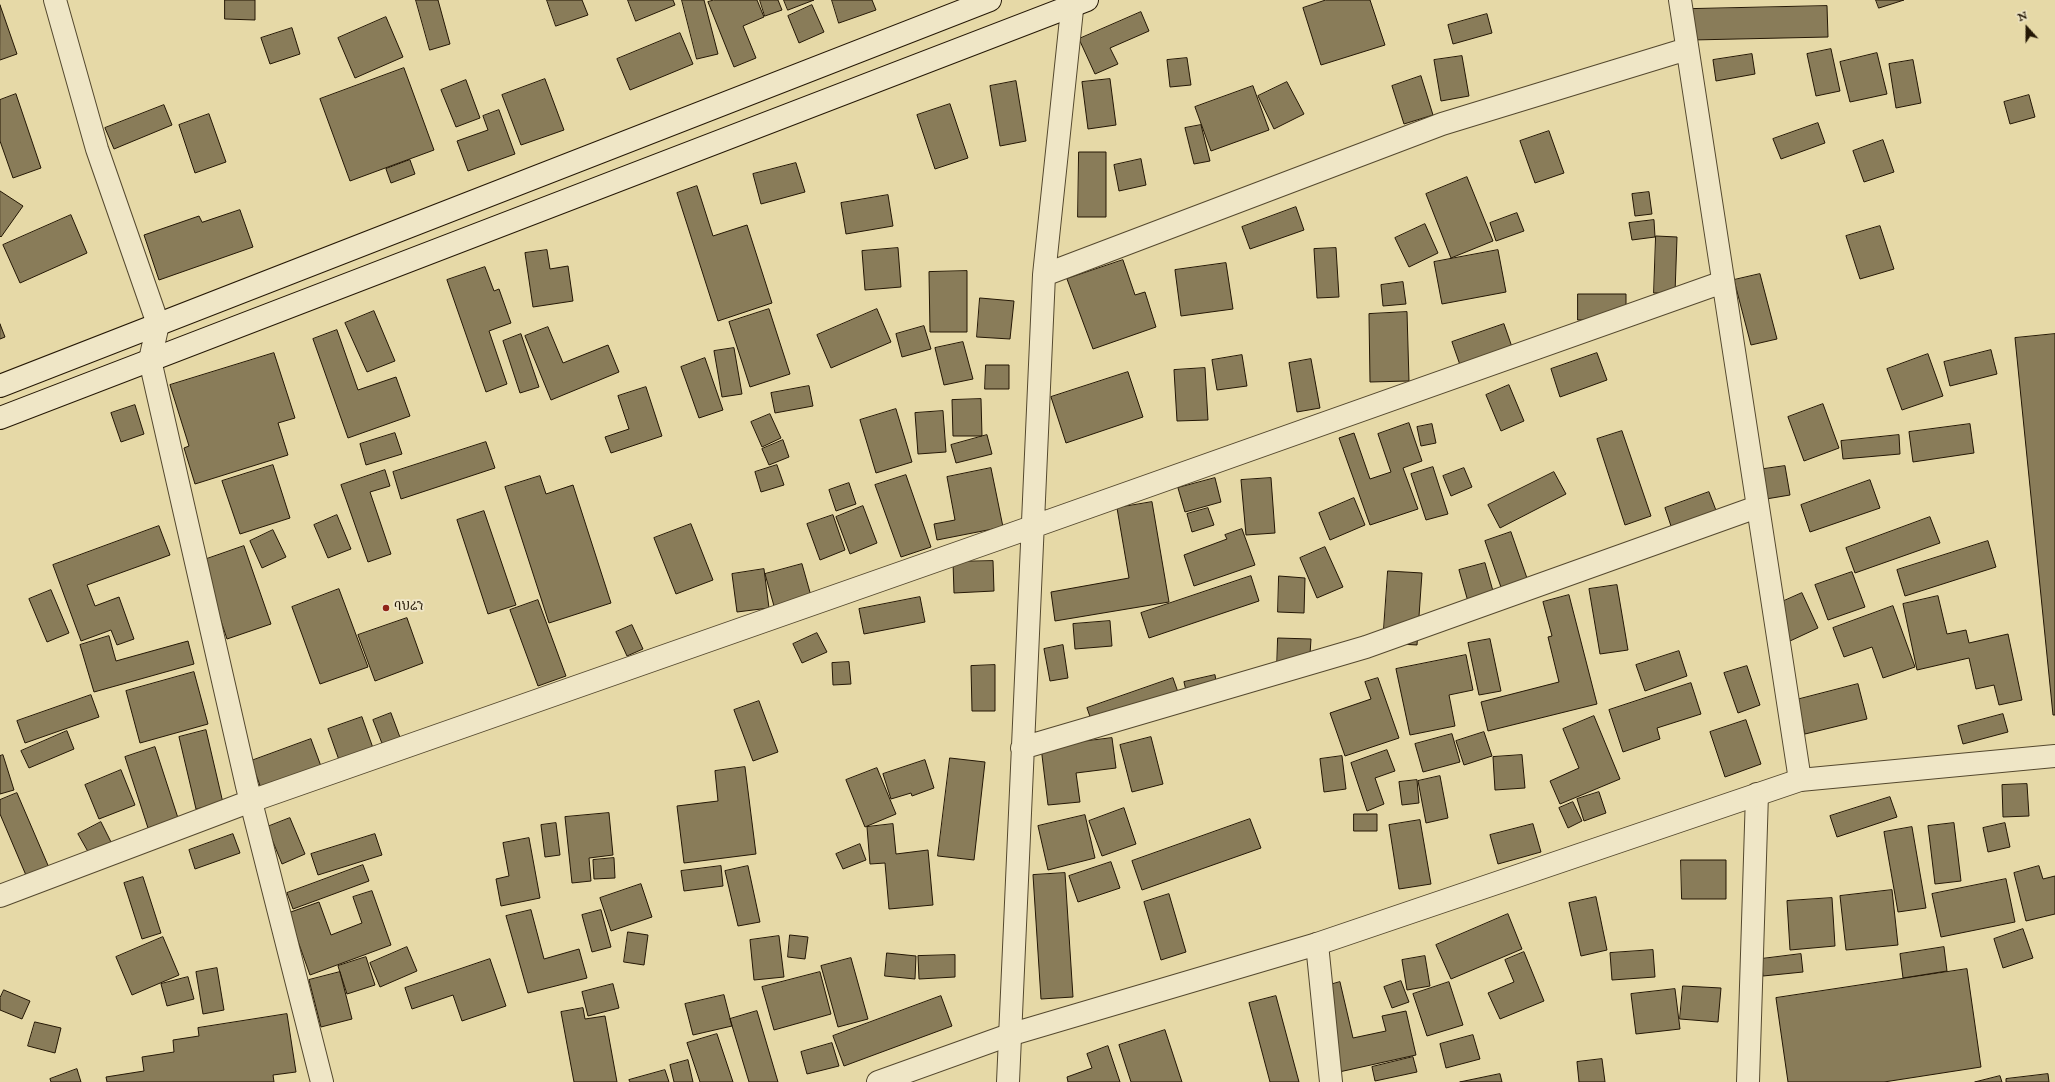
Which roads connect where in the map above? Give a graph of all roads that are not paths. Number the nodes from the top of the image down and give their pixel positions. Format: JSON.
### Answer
{"nodes":[{"id":1,"x":55,"y":0,"type":"edge"},
{"id":2,"x":990,"y":0,"type":"edge"},
{"id":3,"x":1680,"y":0,"type":"edge"},
{"id":4,"x":1077,"y":2,"type":"edge"},
{"id":5,"x":1687,"y":48,"type":"junction"},
{"id":6,"x":1044,"y":275,"type":"junction"},
{"id":7,"x":1723,"y":282,"type":"junction"},
{"id":8,"x":158,"y":324,"type":"junction"},
{"id":9,"x":150,"y":360,"type":"junction"},
{"id":10,"x":0,"y":386,"type":"edge"},
{"id":11,"x":0,"y":418,"type":"edge"},
{"id":12,"x":1757,"y":506,"type":"junction"},
{"id":13,"x":1032,"y":527,"type":"junction"},
{"id":14,"x":1022,"y":748,"type":"junction"},
{"id":15,"x":2055,"y":756,"type":"edge"},
{"id":16,"x":1800,"y":780,"type":"junction"},
{"id":17,"x":1757,"y":794,"type":"junction"},
{"id":18,"x":251,"y":801,"type":"junction"},
{"id":19,"x":0,"y":896,"type":"edge"},
{"id":20,"x":1317,"y":944,"type":"junction"},
{"id":21,"x":1009,"y":1035,"type":"junction"},
{"id":22,"x":322,"y":1082,"type":"edge"},
{"id":23,"x":878,"y":1082,"type":"edge"},
{"id":24,"x":1008,"y":1082,"type":"edge"},
{"id":25,"x":1331,"y":1082,"type":"edge"},
{"id":26,"x":1748,"y":1082,"type":"edge"}],
"edges":[{"from":1,"to":8,"type":"street"},
{"from":2,"to":8,"type":"street"},
{"from":3,"to":5,"type":"street"},
{"from":4,"to":6,"type":"street"},
{"from":4,"to":9,"type":"street"},
{"from":5,"to":6,"type":"street"},
{"from":5,"to":7,"type":"street"},
{"from":6,"to":13,"type":"street"},
{"from":7,"to":12,"type":"street"},
{"from":7,"to":13,"type":"street"},
{"from":8,"to":9,"type":"street"},
{"from":8,"to":10,"type":"street"},
{"from":9,"to":11,"type":"street"},
{"from":9,"to":18,"type":"street"},
{"from":12,"to":14,"type":"street"},
{"from":12,"to":16,"type":"street"},
{"from":13,"to":14,"type":"street"},
{"from":13,"to":18,"type":"street"},
{"from":14,"to":21,"type":"street"},
{"from":15,"to":16,"type":"street"},
{"from":16,"to":17,"type":"street"},
{"from":17,"to":20,"type":"street"},
{"from":17,"to":26,"type":"street"},
{"from":18,"to":19,"type":"street"},
{"from":18,"to":22,"type":"street"},
{"from":20,"to":21,"type":"street"},
{"from":20,"to":25,"type":"street"},
{"from":21,"to":23,"type":"street"},
{"from":21,"to":24,"type":"street"}]}
